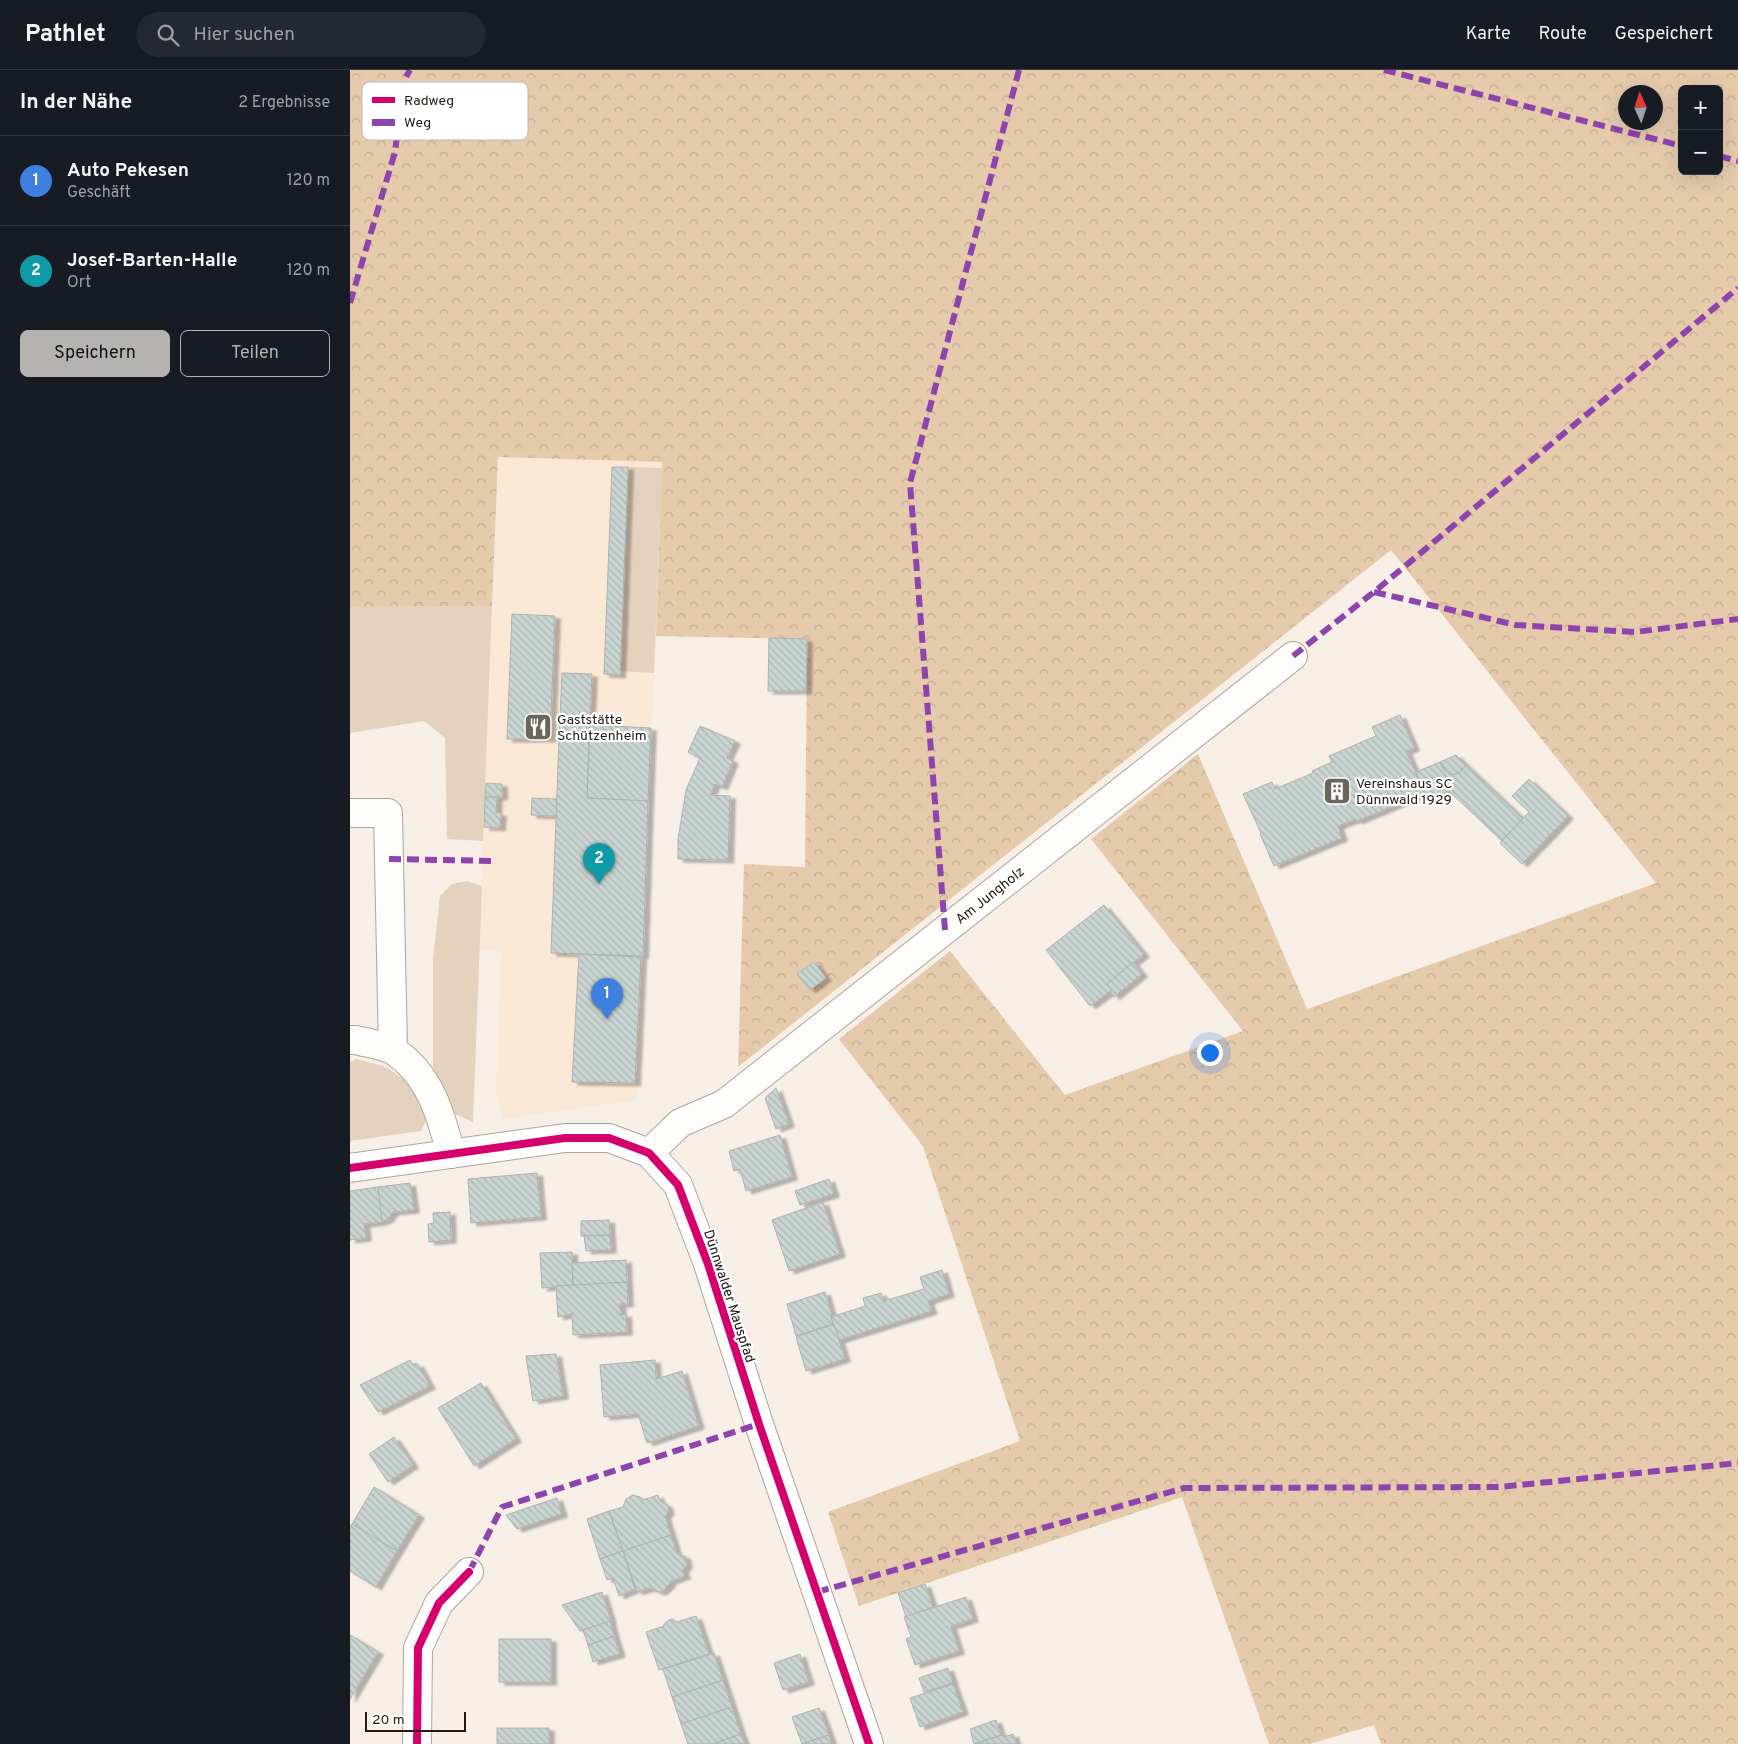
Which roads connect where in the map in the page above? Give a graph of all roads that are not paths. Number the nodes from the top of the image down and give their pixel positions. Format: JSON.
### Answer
{"nodes":[{"id":1,"x":1293,"y":656,"type":"dead end"},
{"id":2,"x":350,"y":814,"type":"edge"},
{"id":3,"x":350,"y":1040,"type":"edge"},
{"id":4,"x":393,"y":1050,"type":"junction"},
{"id":5,"x":649,"y":1153,"type":"junction"},
{"id":6,"x":452,"y":1154,"type":"junction"},
{"id":7,"x":350,"y":1168,"type":"edge"},
{"id":8,"x":469,"y":1572,"type":"dead end"},
{"id":9,"x":417,"y":1744,"type":"edge"},
{"id":10,"x":869,"y":1744,"type":"edge"}],
"edges":[{"from":1,"to":5,"type":"street","name":"Am Jungholz"},
{"from":2,"to":4,"type":"street"},
{"from":3,"to":4,"type":"street"},
{"from":4,"to":6,"type":"street"},
{"from":5,"to":6,"type":"street","name":"Dünnwalder Mauspfad"},
{"from":5,"to":10,"type":"street","name":"Dünnwalder Mauspfad"},
{"from":6,"to":7,"type":"street","name":"Dünnwalder Mauspfad"},
{"from":8,"to":9,"type":"street"}]}
